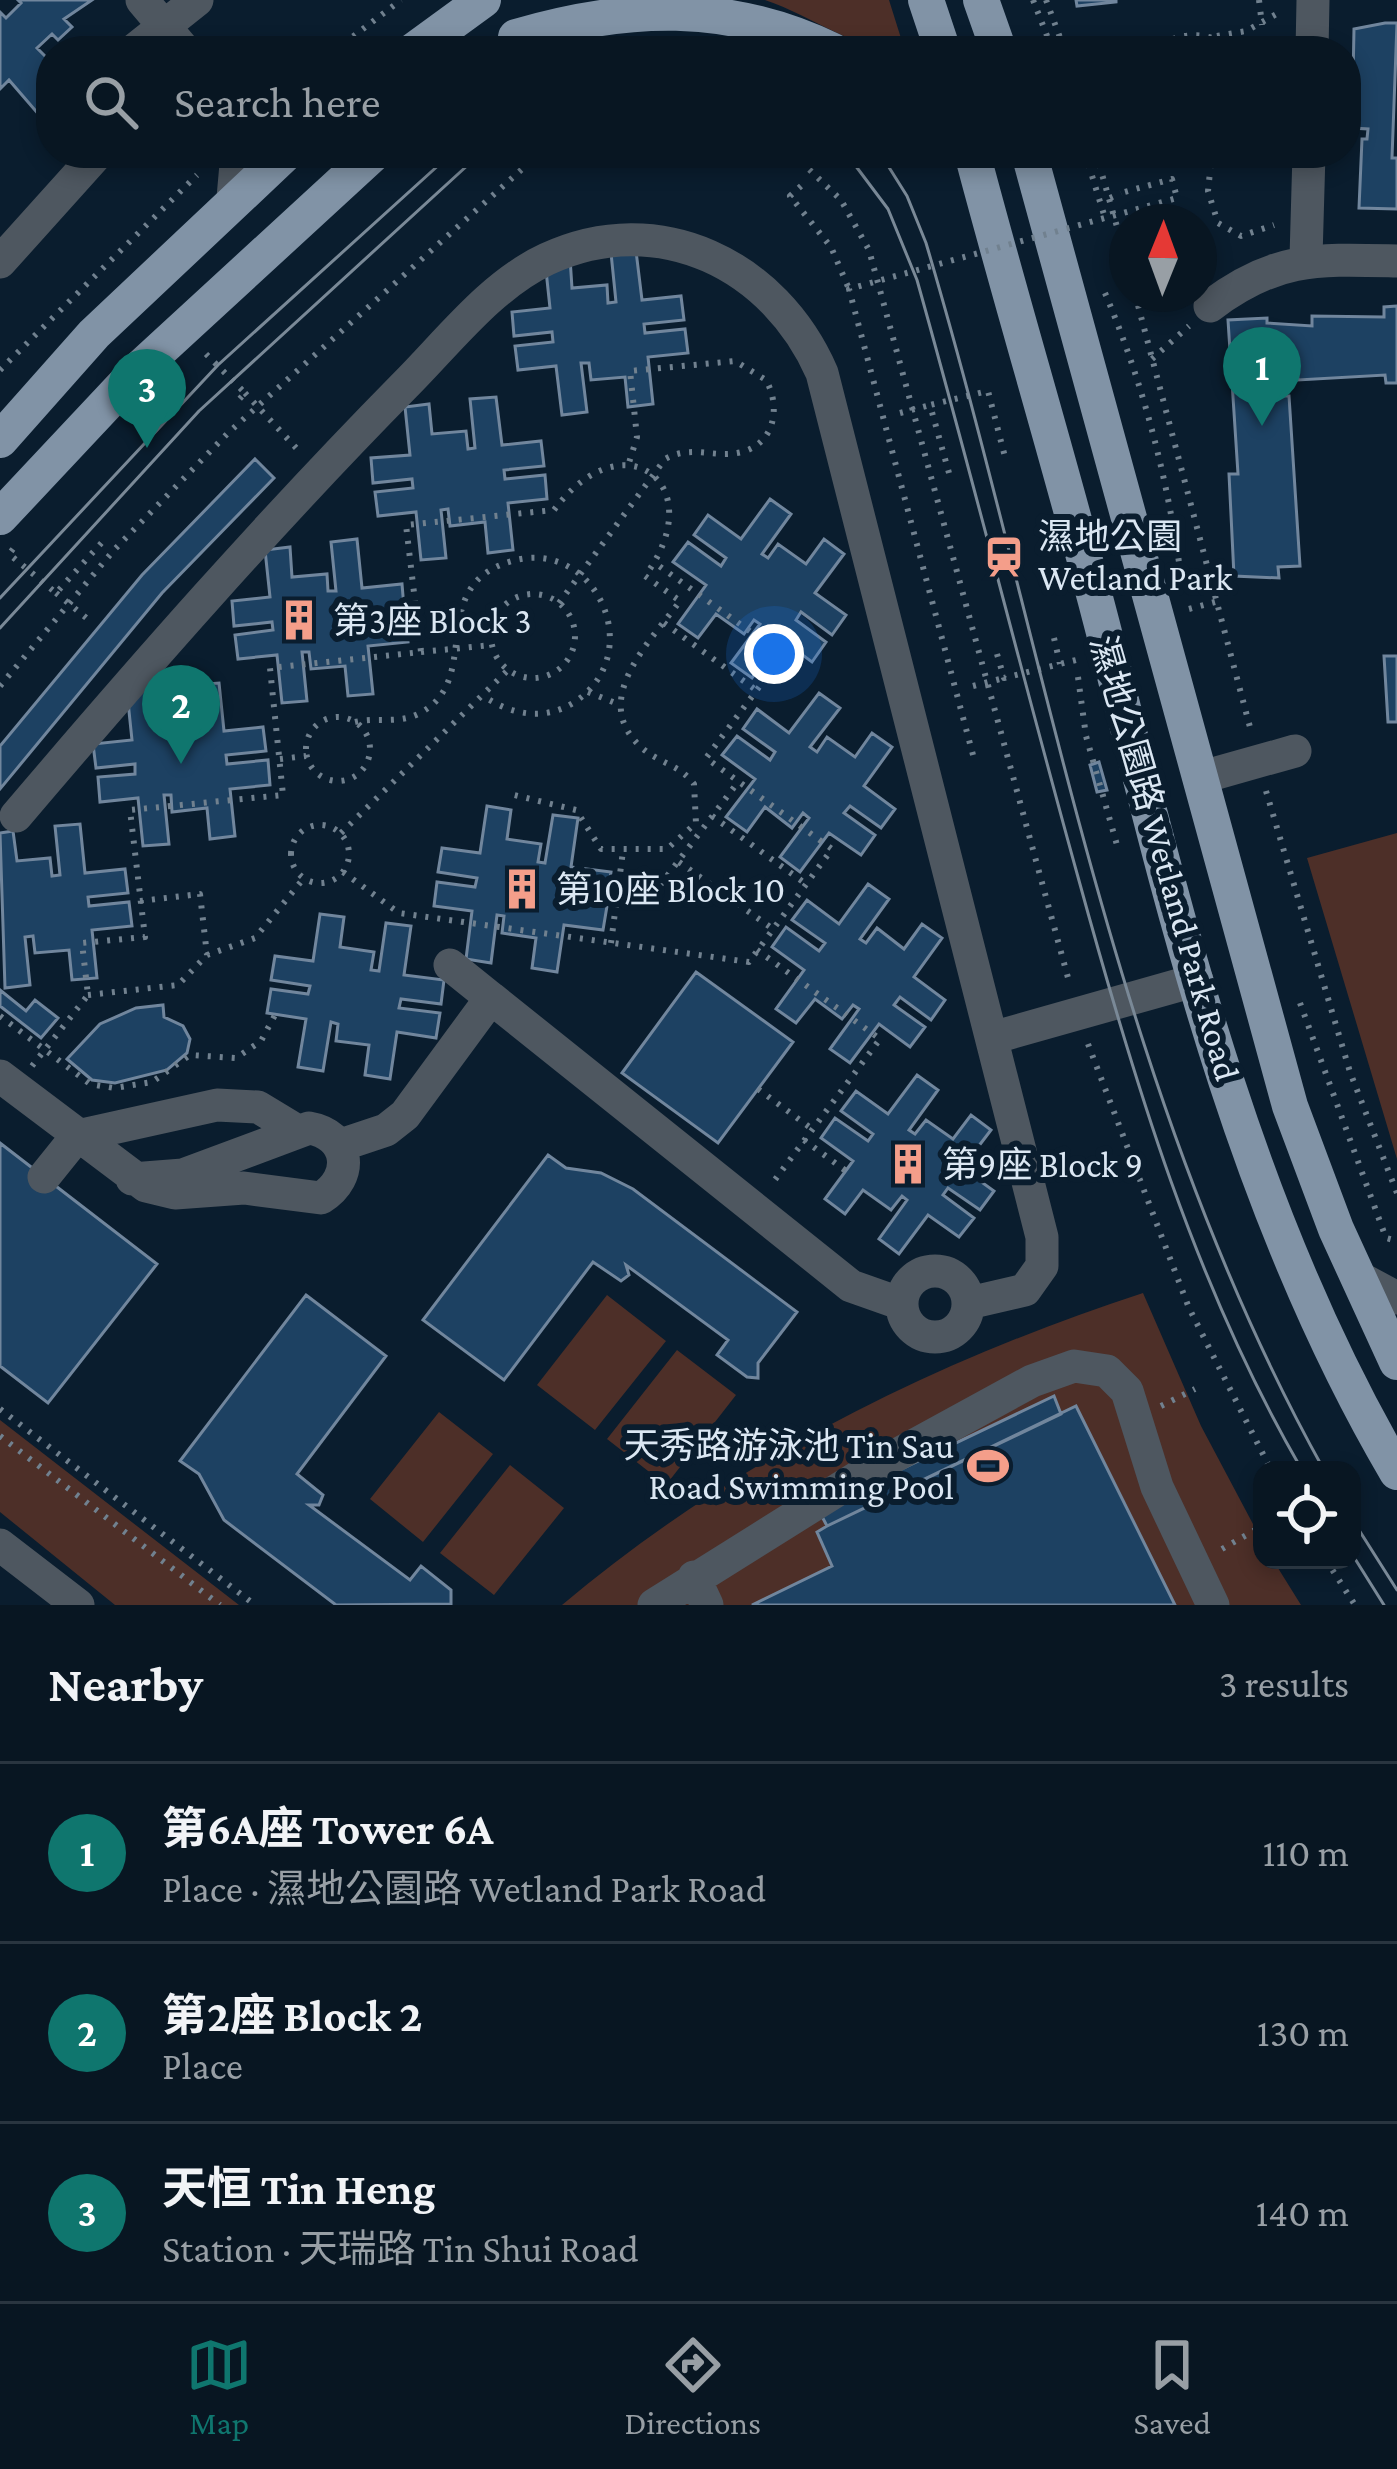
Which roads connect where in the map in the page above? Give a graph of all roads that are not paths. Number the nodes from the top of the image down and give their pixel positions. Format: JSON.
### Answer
{"nodes":[{"id":1,"x":197,"y":0,"type":"edge"},
{"id":2,"x":483,"y":0,"type":"edge"},
{"id":3,"x":569,"y":0,"type":"edge"},
{"id":4,"x":926,"y":0,"type":"edge"},
{"id":5,"x":982,"y":0,"type":"edge"},
{"id":6,"x":1301,"y":3,"type":"edge"},
{"id":7,"x":164,"y":26,"type":"edge"},
{"id":8,"x":434,"y":36,"type":"edge"},
{"id":9,"x":518,"y":36,"type":"edge"},
{"id":10,"x":529,"y":36,"type":"edge"},
{"id":11,"x":797,"y":36,"type":"edge"},
{"id":12,"x":938,"y":36,"type":"edge"},
{"id":13,"x":994,"y":36,"type":"edge"},
{"id":14,"x":1309,"y":36,"type":"edge"},
{"id":15,"x":85,"y":168,"type":"edge"},
{"id":16,"x":236,"y":168,"type":"edge"},
{"id":17,"x":268,"y":168,"type":"edge"},
{"id":18,"x":358,"y":168,"type":"edge"},
{"id":19,"x":975,"y":168,"type":"edge"},
{"id":20,"x":1033,"y":168,"type":"edge"},
{"id":21,"x":1309,"y":168,"type":"edge"},
{"id":22,"x":233,"y":198,"type":"junction"},
{"id":23,"x":1306,"y":258,"type":"junction"},
{"id":24,"x":0,"y":262,"type":"edge"},
{"id":25,"x":1397,"y":262,"type":"edge"},
{"id":26,"x":1217,"y":301,"type":"edge"},
{"id":27,"x":0,"y":440,"type":"edge"},
{"id":28,"x":11,"y":528,"type":"edge"},
{"id":29,"x":1295,"y":751,"type":"dead end"},
{"id":30,"x":1199,"y":778,"type":"junction"},
{"id":31,"x":16,"y":816,"type":"dead end"},
{"id":32,"x":450,"y":965,"type":"dead end"},
{"id":33,"x":1197,"y":980,"type":"junction"},
{"id":34,"x":491,"y":998,"type":"junction"},
{"id":35,"x":992,"y":1038,"type":"junction"},
{"id":36,"x":8,"y":1082,"type":"edge"},
{"id":37,"x":284,"y":1121,"type":"junction"},
{"id":38,"x":86,"y":1143,"type":"junction"},
{"id":39,"x":340,"y":1145,"type":"junction"},
{"id":40,"x":44,"y":1177,"type":"dead end"},
{"id":41,"x":132,"y":1179,"type":"junction"},
{"id":42,"x":1358,"y":1277,"type":"junction"},
{"id":43,"x":1397,"y":1298,"type":"edge"},
{"id":44,"x":1397,"y":1362,"type":"edge"},
{"id":45,"x":1397,"y":1472,"type":"edge"},
{"id":46,"x":0,"y":1545,"type":"edge"},
{"id":47,"x":701,"y":1591,"type":"edge"},
{"id":48,"x":78,"y":1605,"type":"edge"},
{"id":49,"x":654,"y":1605,"type":"edge"},
{"id":50,"x":1213,"y":1605,"type":"edge"}],
"edges":[{"from":1,"to":7,"type":"lane"},
{"from":2,"to":8,"type":"main road"},
{"from":3,"to":9,"type":"main road"},
{"from":4,"to":12,"type":"main road"},
{"from":5,"to":13,"type":"main road"},
{"from":6,"to":14,"type":"lane"},
{"from":10,"to":11,"type":"main road"},
{"from":15,"to":24,"type":"lane"},
{"from":16,"to":22,"type":"lane"},
{"from":17,"to":22,"type":"main road"},
{"from":18,"to":28,"type":"main road"},
{"from":19,"to":33,"type":"main road","name":"濕地公園路 Wetland Park Road"},
{"from":20,"to":30,"type":"main road","name":"濕地公園路 Wetland Park Road"},
{"from":21,"to":23,"type":"lane"},
{"from":22,"to":27,"type":"main road"},
{"from":23,"to":25,"type":"lane"},
{"from":23,"to":26,"type":"lane"},
{"from":29,"to":30,"type":"lane"},
{"from":30,"to":42,"type":"main road","name":"濕地公園路 Wetland Park Road"},
{"from":31,"to":35,"type":"lane"},
{"from":32,"to":34,"type":"lane"},
{"from":33,"to":35,"type":"lane"},
{"from":33,"to":45,"type":"main road","name":"濕地公園路 Wetland Park Road"},
{"from":34,"to":35,"type":"lane"},
{"from":34,"to":39,"type":"lane"},
{"from":36,"to":38,"type":"lane"},
{"from":37,"to":38,"type":"lane"},
{"from":37,"to":39,"type":"lane"},
{"from":37,"to":41,"type":"lane"},
{"from":38,"to":40,"type":"lane"},
{"from":38,"to":41,"type":"lane"},
{"from":39,"to":41,"type":"lane"},
{"from":42,"to":43,"type":"lane"},
{"from":42,"to":44,"type":"main road","name":"濕地公園路 Wetland Park Road"},
{"from":46,"to":48,"type":"lane"},
{"from":47,"to":49,"type":"lane"},
{"from":47,"to":50,"type":"lane"}]}
